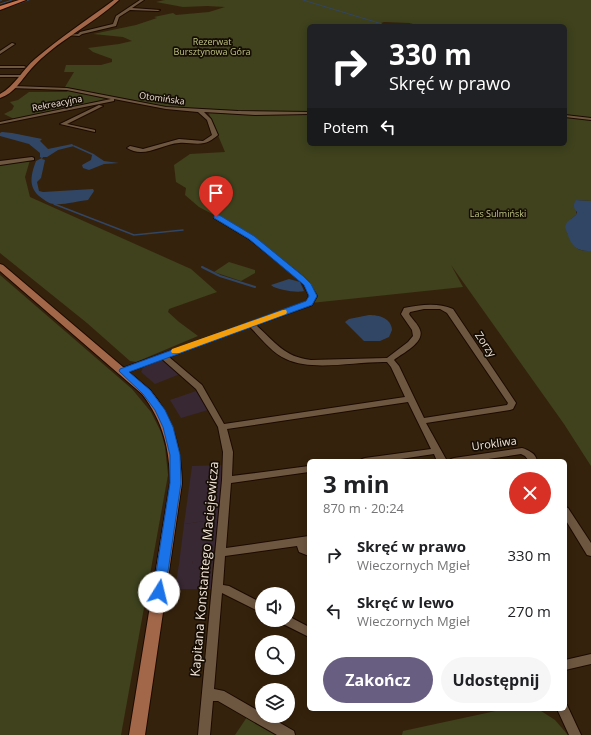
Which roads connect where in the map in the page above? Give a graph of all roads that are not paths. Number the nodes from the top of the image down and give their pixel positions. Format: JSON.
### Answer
{"nodes":[{"id":1,"x":16,"y":0,"type":"edge"},
{"id":2,"x":24,"y":0,"type":"edge"},
{"id":3,"x":117,"y":0,"type":"edge"},
{"id":4,"x":142,"y":0,"type":"edge"},
{"id":5,"x":0,"y":7,"type":"edge"},
{"id":6,"x":129,"y":9,"type":"junction"},
{"id":7,"x":158,"y":10,"type":"dead end"},
{"id":8,"x":70,"y":35,"type":"junction"},
{"id":9,"x":13,"y":44,"type":"dead end"},
{"id":10,"x":0,"y":53,"type":"edge"},
{"id":11,"x":0,"y":67,"type":"edge"},
{"id":12,"x":24,"y":67,"type":"dead end"},
{"id":13,"x":0,"y":76,"type":"edge"},
{"id":14,"x":23,"y":76,"type":"junction"},
{"id":15,"x":14,"y":87,"type":"junction"},
{"id":16,"x":0,"y":96,"type":"edge"},
{"id":17,"x":117,"y":98,"type":"junction"},
{"id":18,"x":199,"y":110,"type":"junction"},
{"id":19,"x":307,"y":113,"type":"edge"},
{"id":20,"x":567,"y":116,"type":"edge"},
{"id":21,"x":591,"y":119,"type":"edge"},
{"id":22,"x":0,"y":123,"type":"edge"},
{"id":23,"x":93,"y":130,"type":"dead end"},
{"id":24,"x":130,"y":148,"type":"dead end"},
{"id":25,"x":32,"y":159,"type":"dead end"},
{"id":26,"x":0,"y":163,"type":"edge"},
{"id":27,"x":216,"y":217,"type":"dead end"},
{"id":28,"x":0,"y":267,"type":"edge"},
{"id":29,"x":251,"y":324,"type":"junction"},
{"id":30,"x":163,"y":356,"type":"junction"},
{"id":31,"x":389,"y":360,"type":"junction"},
{"id":32,"x":123,"y":371,"type":"junction"},
{"id":33,"x":410,"y":399,"type":"junction"},
{"id":34,"x":420,"y":421,"type":"junction"},
{"id":35,"x":222,"y":427,"type":"junction"},
{"id":36,"x":436,"y":451,"type":"junction"},
{"id":37,"x":379,"y":459,"type":"edge"},
{"id":38,"x":441,"y":459,"type":"edge"},
{"id":39,"x":468,"y":459,"type":"edge"},
{"id":40,"x":532,"y":459,"type":"edge"},
{"id":41,"x":307,"y":469,"type":"edge"},
{"id":42,"x":227,"y":480,"type":"junction"},
{"id":43,"x":567,"y":514,"type":"edge"},
{"id":44,"x":305,"y":540,"type":"edge"},
{"id":45,"x":307,"y":551,"type":"edge"},
{"id":46,"x":220,"y":552,"type":"junction"},
{"id":47,"x":591,"y":552,"type":"edge"},
{"id":48,"x":217,"y":589,"type":"junction"},
{"id":49,"x":255,"y":604,"type":"edge"},
{"id":50,"x":295,"y":625,"type":"edge"},
{"id":51,"x":307,"y":631,"type":"edge"},
{"id":52,"x":591,"y":659,"type":"edge"},
{"id":53,"x":567,"y":665,"type":"edge"},
{"id":54,"x":207,"y":695,"type":"junction"},
{"id":55,"x":564,"y":711,"type":"edge"},
{"id":56,"x":136,"y":735,"type":"edge"},
{"id":57,"x":204,"y":735,"type":"edge"},
{"id":58,"x":289,"y":735,"type":"edge"},
{"id":59,"x":575,"y":735,"type":"edge"}],
"edges":[{"from":1,"to":5,"type":"highway"},
{"from":2,"to":5,"type":"highway"},
{"from":3,"to":8,"type":"main road"},
{"from":4,"to":6,"type":"street"},
{"from":6,"to":7,"type":"street"},
{"from":6,"to":8,"type":"street"},
{"from":8,"to":14,"type":"main road"},
{"from":9,"to":10,"type":"street"},
{"from":11,"to":12,"type":"street"},
{"from":13,"to":14,"type":"street"},
{"from":14,"to":15,"type":"main road"},
{"from":15,"to":16,"type":"main road"},
{"from":15,"to":17,"type":"street","name":"Otomińska"},
{"from":17,"to":18,"type":"street","name":"Otomińska"},
{"from":17,"to":22,"type":"street","name":"Rekreacyjna"},
{"from":17,"to":23,"type":"street"},
{"from":18,"to":19,"type":"street","name":"Otomińska"},
{"from":18,"to":24,"type":"street"},
{"from":20,"to":21,"type":"street"},
{"from":25,"to":26,"type":"street"},
{"from":27,"to":29,"type":"street"},
{"from":28,"to":32,"type":"main road"},
{"from":29,"to":30,"type":"street"},
{"from":29,"to":31,"type":"street"},
{"from":30,"to":32,"type":"street"},
{"from":30,"to":35,"type":"street","name":"Kapitana Konstantego Maciejewicza"},
{"from":31,"to":33,"type":"street"},
{"from":31,"to":34,"type":"street","name":"Zorzy"},
{"from":32,"to":56,"type":"main road"},
{"from":33,"to":34,"type":"street"},
{"from":33,"to":35,"type":"street"},
{"from":34,"to":36,"type":"street"},
{"from":35,"to":42,"type":"street","name":"Kapitana Konstantego Maciejewicza"},
{"from":36,"to":37,"type":"street"},
{"from":36,"to":38,"type":"street"},
{"from":39,"to":40,"type":"street","name":"Urokliwa"},
{"from":41,"to":42,"type":"street"},
{"from":42,"to":46,"type":"street","name":"Kapitana Konstantego Maciejewicza"},
{"from":43,"to":47,"type":"street"},
{"from":44,"to":45,"type":"street"},
{"from":44,"to":46,"type":"street"},
{"from":46,"to":48,"type":"street","name":"Kapitana Konstantego Maciejewicza"},
{"from":48,"to":49,"type":"street"},
{"from":48,"to":54,"type":"street","name":"Kapitana Konstantego Maciejewicza"},
{"from":50,"to":51,"type":"street"},
{"from":52,"to":53,"type":"street"},
{"from":54,"to":57,"type":"street","name":"Kapitana Konstantego Maciejewicza"},
{"from":54,"to":58,"type":"street"},
{"from":55,"to":59,"type":"street"}]}
